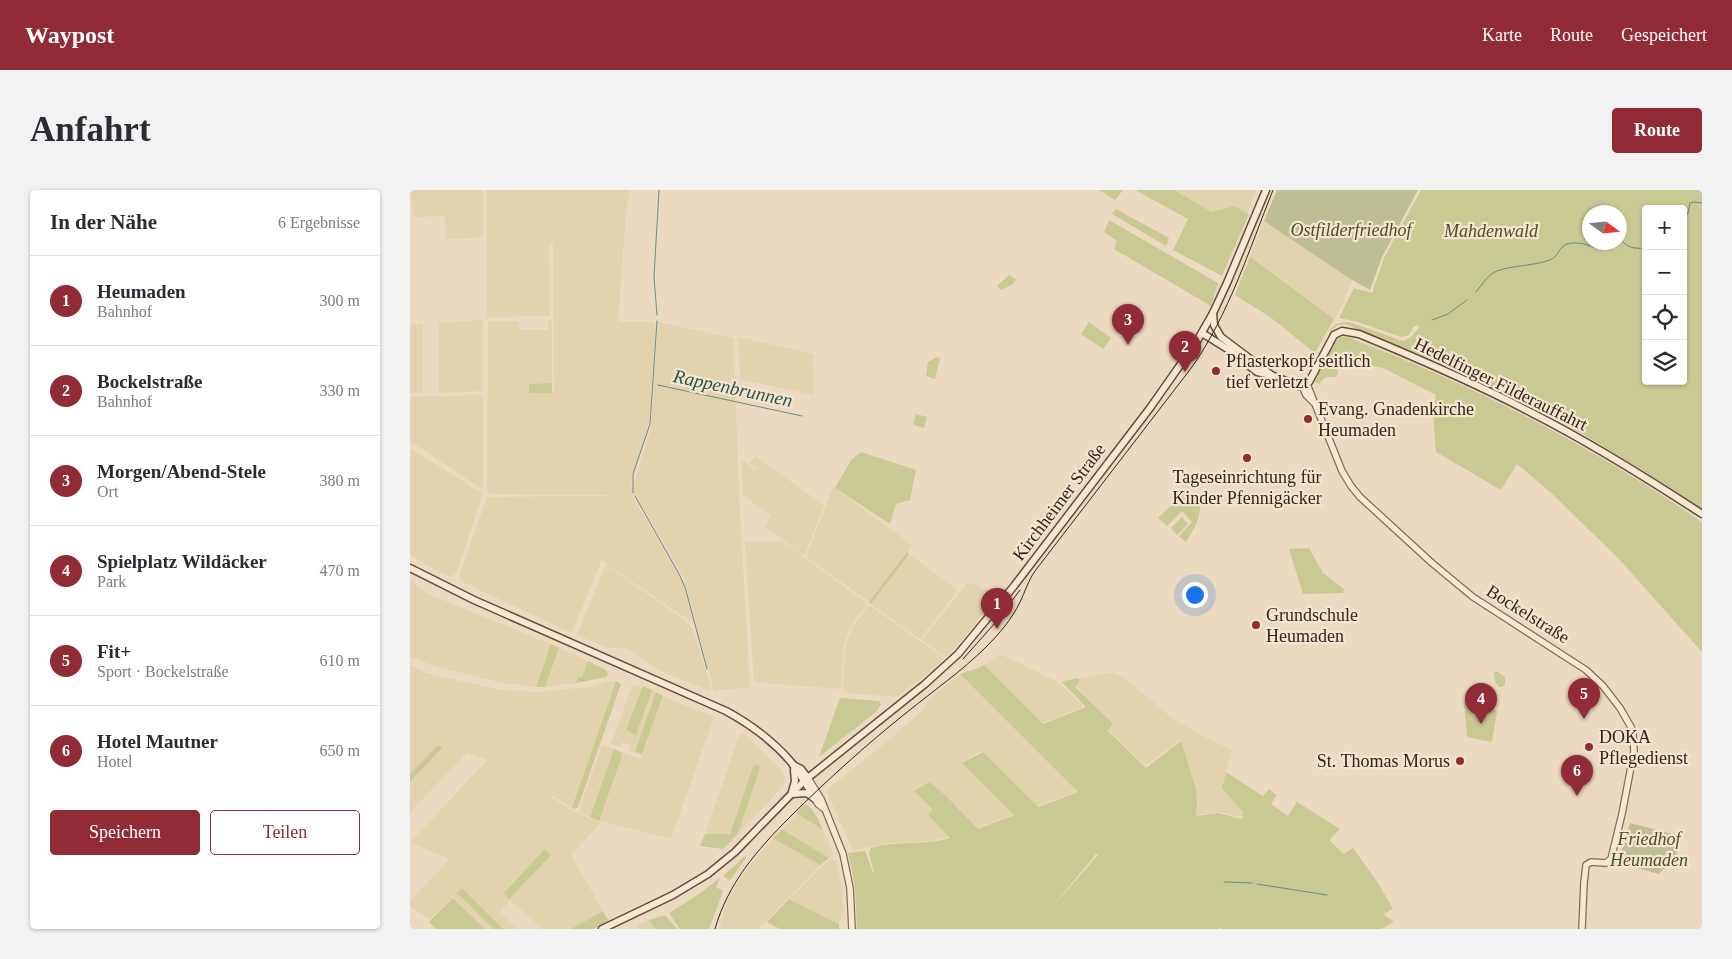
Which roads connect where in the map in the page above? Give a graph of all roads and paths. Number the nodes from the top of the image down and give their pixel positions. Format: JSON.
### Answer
{"nodes":[{"id":1,"x":1266,"y":190,"type":"edge"},
{"id":2,"x":1213,"y":313,"type":"junction"},
{"id":3,"x":1203,"y":331,"type":"junction"},
{"id":4,"x":1221,"y":337,"type":"junction"},
{"id":5,"x":1271,"y":375,"type":"junction"},
{"id":6,"x":1305,"y":385,"type":"junction"},
{"id":7,"x":1702,"y":514,"type":"edge"},
{"id":8,"x":410,"y":568,"type":"edge"},
{"id":9,"x":792,"y":764,"type":"junction"},
{"id":10,"x":806,"y":780,"type":"junction"},
{"id":11,"x":791,"y":794,"type":"junction"},
{"id":12,"x":815,"y":798,"type":"junction"},
{"id":13,"x":824,"y":809,"type":"junction"},
{"id":14,"x":602,"y":929,"type":"edge"},
{"id":15,"x":852,"y":929,"type":"edge"},
{"id":16,"x":1582,"y":929,"type":"edge"}],
"edges":[{"from":1,"to":2,"type":"main road","name":"Kirchheimer Straße"},
{"from":2,"to":3,"type":"main road","name":"Kirchheimer Straße"},
{"from":2,"to":4,"type":"main road"},
{"from":3,"to":4,"type":"main road"},
{"from":3,"to":5,"type":"main road"},
{"from":3,"to":10,"type":"main road","name":"Kirchheimer Straße"},
{"from":4,"to":5,"type":"main road"},
{"from":5,"to":6,"type":"main road"},
{"from":6,"to":7,"type":"main road","name":"Hedelfinger Filderauffahrt"},
{"from":6,"to":16,"type":"street","name":"Bockelstraße"},
{"from":8,"to":9,"type":"main road"},
{"from":9,"to":10,"type":"main road"},
{"from":9,"to":11,"type":"main road"},
{"from":10,"to":11,"type":"main road","name":"Kirchheimer Straße"},
{"from":10,"to":12,"type":"street"},
{"from":10,"to":13,"type":"street"},
{"from":11,"to":12,"type":"main road"},
{"from":11,"to":14,"type":"main road","name":"Kirchheimer Straße"},
{"from":12,"to":13,"type":"street"},
{"from":13,"to":15,"type":"street"}]}
